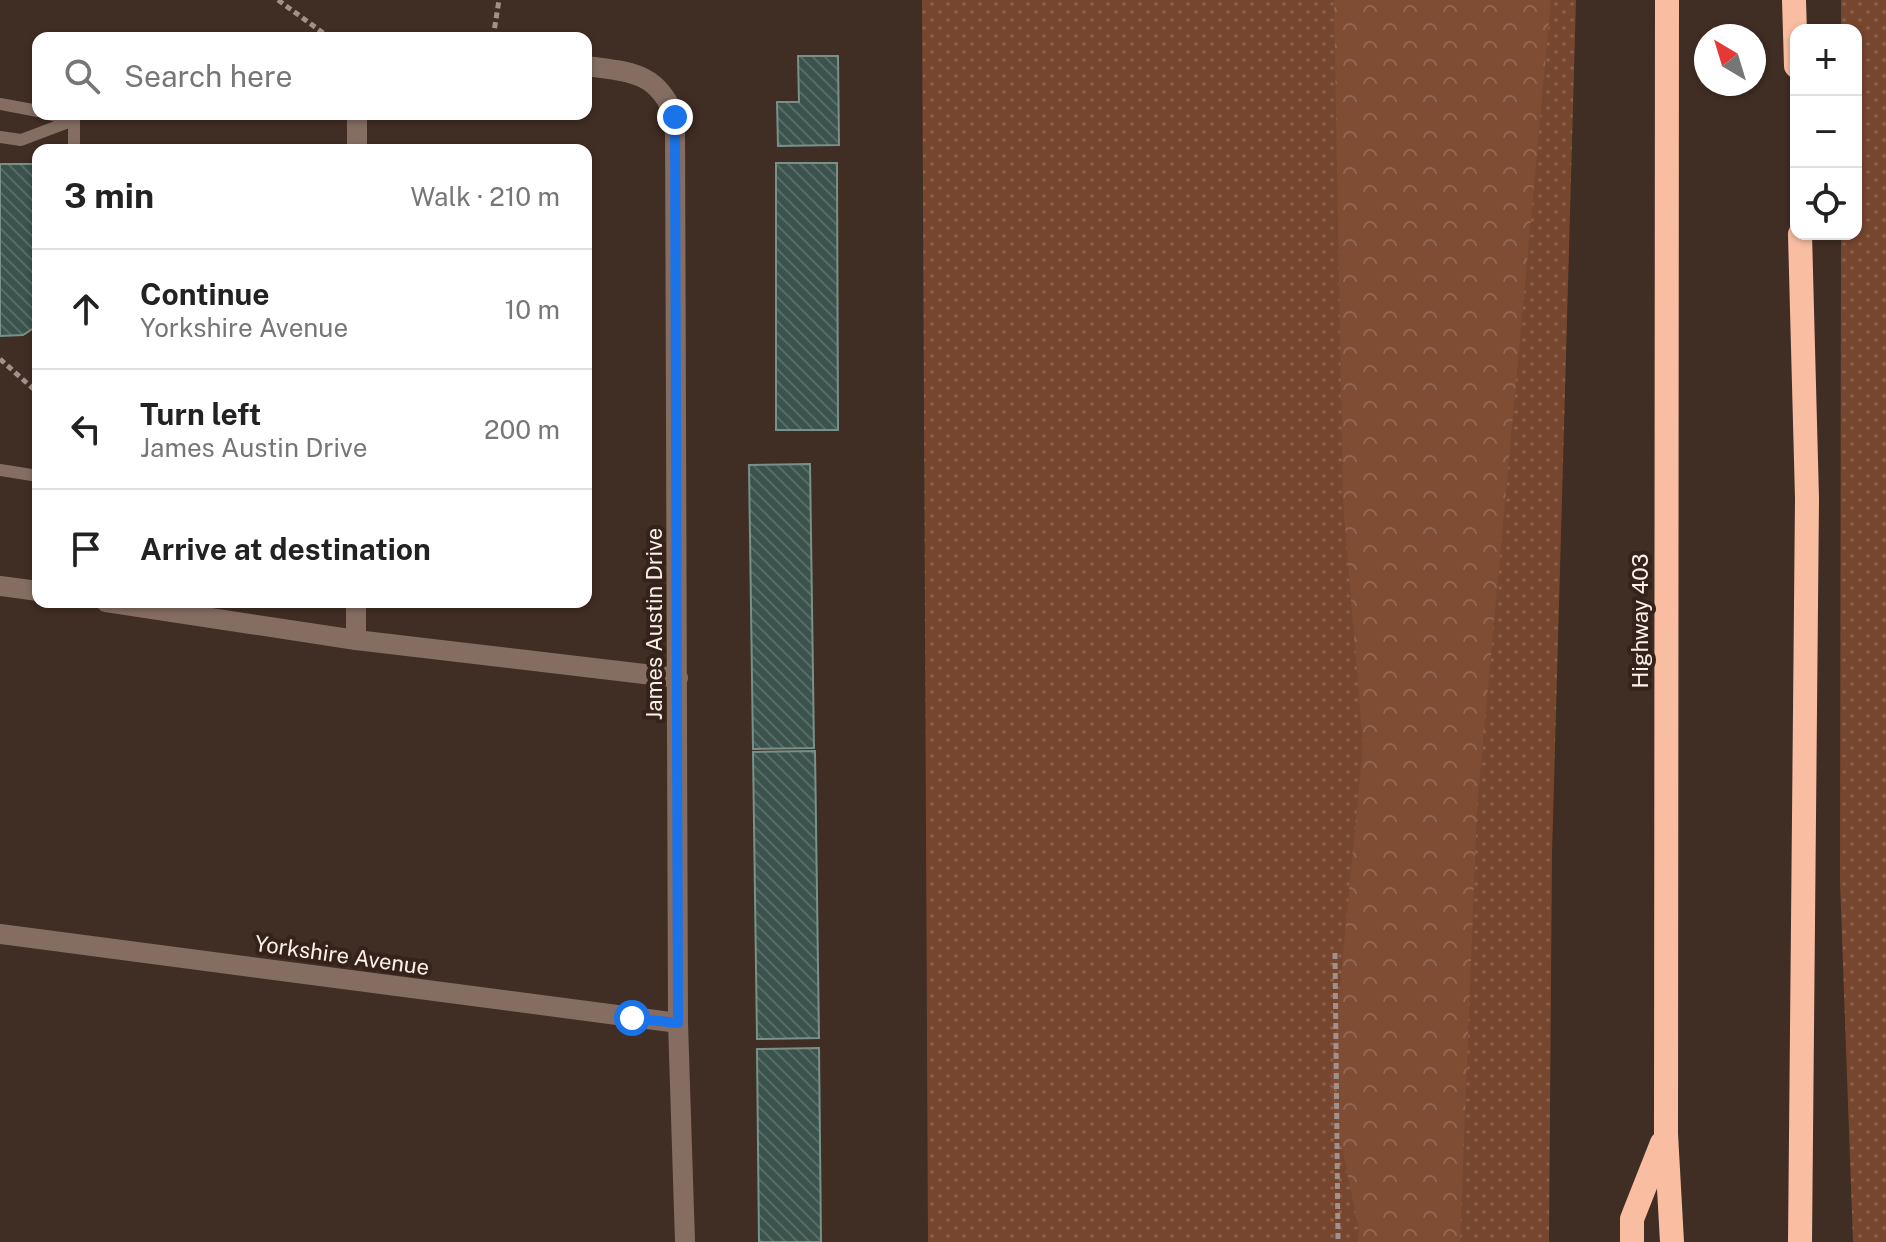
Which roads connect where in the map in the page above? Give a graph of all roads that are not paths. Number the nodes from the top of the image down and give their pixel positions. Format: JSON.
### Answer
{"nodes":[{"id":1,"x":1667,"y":0,"type":"edge"},
{"id":2,"x":1794,"y":0,"type":"edge"},
{"id":3,"x":1795,"y":24,"type":"edge"},
{"id":4,"x":592,"y":67,"type":"edge"},
{"id":5,"x":0,"y":104,"type":"edge"},
{"id":6,"x":32,"y":110,"type":"edge"},
{"id":7,"x":74,"y":120,"type":"joint"},
{"id":8,"x":357,"y":120,"type":"edge"},
{"id":9,"x":0,"y":137,"type":"edge"},
{"id":10,"x":74,"y":144,"type":"edge"},
{"id":11,"x":357,"y":144,"type":"edge"},
{"id":12,"x":1800,"y":240,"type":"edge"},
{"id":13,"x":0,"y":470,"type":"edge"},
{"id":14,"x":32,"y":474,"type":"edge"},
{"id":15,"x":0,"y":586,"type":"edge"},
{"id":16,"x":32,"y":590,"type":"edge"},
{"id":17,"x":145,"y":608,"type":"edge"},
{"id":18,"x":356,"y":608,"type":"edge"},
{"id":19,"x":356,"y":640,"type":"junction"},
{"id":20,"x":678,"y":678,"type":"junction"},
{"id":21,"x":0,"y":934,"type":"edge"},
{"id":22,"x":678,"y":1023,"type":"junction"},
{"id":23,"x":1666,"y":1134,"type":"junction"},
{"id":24,"x":685,"y":1242,"type":"edge"},
{"id":25,"x":1632,"y":1242,"type":"edge"},
{"id":26,"x":1672,"y":1242,"type":"edge"},
{"id":27,"x":1800,"y":1242,"type":"edge"}],
"edges":[{"from":1,"to":23,"type":"highway","name":"Highway 403"},
{"from":2,"to":3,"type":"highway"},
{"from":4,"to":20,"type":"street","name":"James Austin Drive"},
{"from":5,"to":6,"type":"lane"},
{"from":7,"to":9,"type":"lane"},
{"from":7,"to":10,"type":"lane"},
{"from":8,"to":11,"type":"street"},
{"from":12,"to":27,"type":"highway"},
{"from":13,"to":14,"type":"lane"},
{"from":15,"to":16,"type":"street"},
{"from":17,"to":19,"type":"street"},
{"from":18,"to":19,"type":"street"},
{"from":19,"to":20,"type":"street"},
{"from":20,"to":22,"type":"street","name":"James Austin Drive"},
{"from":21,"to":22,"type":"street","name":"Yorkshire Avenue"},
{"from":22,"to":24,"type":"street","name":"James Austin Drive"},
{"from":23,"to":25,"type":"highway"},
{"from":23,"to":26,"type":"highway","name":"Highway 403"}]}
